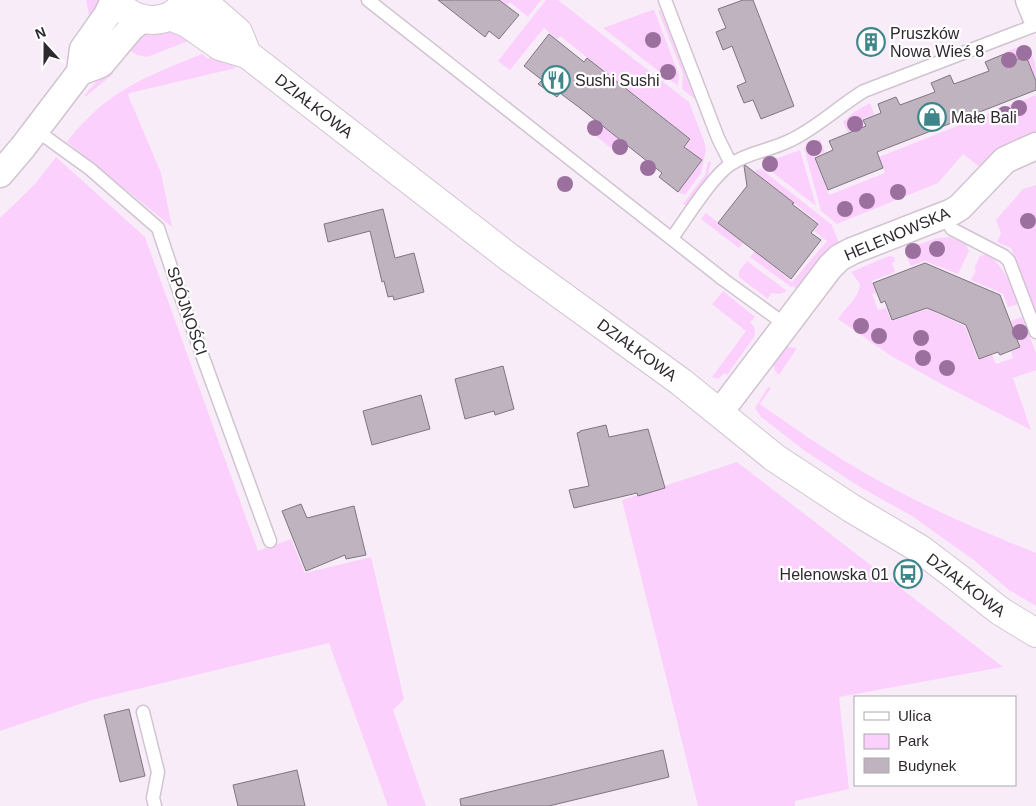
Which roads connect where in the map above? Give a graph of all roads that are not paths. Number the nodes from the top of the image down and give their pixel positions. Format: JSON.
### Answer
{"nodes":[{"id":1,"x":114,"y":0,"type":"edge"},
{"id":2,"x":201,"y":0,"type":"edge"},
{"id":3,"x":368,"y":0,"type":"edge"},
{"id":4,"x":665,"y":0,"type":"edge"},
{"id":5,"x":1029,"y":0,"type":"edge"},
{"id":6,"x":178,"y":8,"type":"edge"},
{"id":7,"x":1036,"y":17,"type":"edge"},
{"id":8,"x":143,"y":20,"type":"junction"},
{"id":9,"x":1036,"y":25,"type":"edge"},
{"id":10,"x":247,"y":54,"type":"junction"},
{"id":11,"x":80,"y":72,"type":"junction"},
{"id":12,"x":36,"y":130,"type":"junction"},
{"id":13,"x":1036,"y":146,"type":"edge"},
{"id":14,"x":730,"y":164,"type":"junction"},
{"id":15,"x":0,"y":174,"type":"edge"},
{"id":16,"x":943,"y":216,"type":"junction"},
{"id":17,"x":672,"y":238,"type":"junction"},
{"id":18,"x":786,"y":325,"type":"junction"},
{"id":19,"x":1036,"y":332,"type":"edge"},
{"id":20,"x":720,"y":412,"type":"junction"},
{"id":21,"x":270,"y":541,"type":"dead end"},
{"id":22,"x":1036,"y":633,"type":"edge"},
{"id":23,"x":143,"y":712,"type":"dead end"},
{"id":24,"x":155,"y":806,"type":"edge"}],
"edges":[{"from":1,"to":8,"type":"street"},
{"from":1,"to":11,"type":"street"},
{"from":2,"to":10,"type":"street","name":"DZIAŁKOWA"},
{"from":3,"to":17,"type":"lane"},
{"from":4,"to":14,"type":"lane"},
{"from":5,"to":7,"type":"street"},
{"from":6,"to":8,"type":"street","name":"DZIAŁKOWA"},
{"from":6,"to":10,"type":"street","name":"DZIAŁKOWA"},
{"from":8,"to":11,"type":"street"},
{"from":9,"to":14,"type":"lane"},
{"from":10,"to":20,"type":"street","name":"DZIAŁKOWA"},
{"from":11,"to":12,"type":"street"},
{"from":12,"to":15,"type":"street"},
{"from":12,"to":21,"type":"lane","name":"SPÓJNOŚCI"},
{"from":13,"to":16,"type":"street","name":"HELENOWSKA"},
{"from":14,"to":17,"type":"lane"},
{"from":16,"to":18,"type":"street","name":"HELENOWSKA"},
{"from":16,"to":19,"type":"lane"},
{"from":17,"to":18,"type":"lane"},
{"from":18,"to":20,"type":"street","name":"HELENOWSKA"},
{"from":20,"to":22,"type":"street","name":"DZIAŁKOWA"},
{"from":23,"to":24,"type":"lane"}]}
